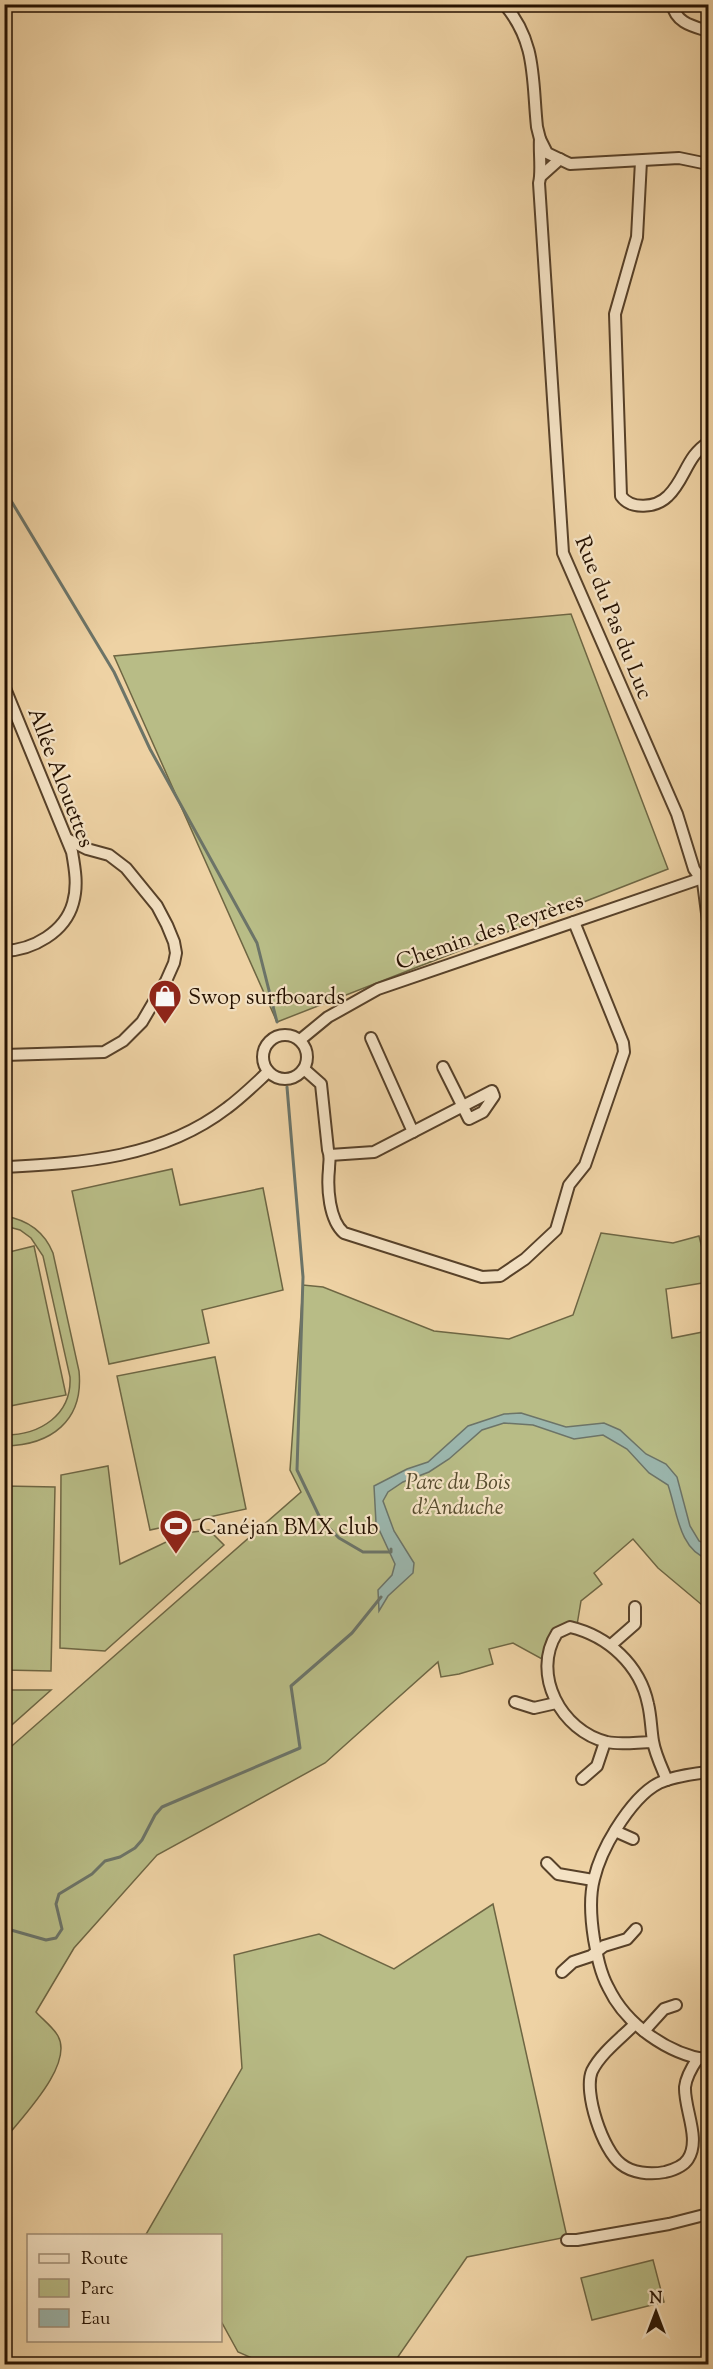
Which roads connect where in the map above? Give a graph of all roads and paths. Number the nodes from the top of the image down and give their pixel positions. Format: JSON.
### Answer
{"nodes":[{"id":1,"x":504,"y":4,"type":"edge"},
{"id":2,"x":672,"y":4,"type":"edge"},
{"id":3,"x":708,"y":31,"type":"edge"},
{"id":4,"x":540,"y":139,"type":"junction"},
{"id":5,"x":560,"y":159,"type":"junction"},
{"id":6,"x":641,"y":161,"type":"junction"},
{"id":7,"x":708,"y":164,"type":"edge"},
{"id":8,"x":542,"y":176,"type":"junction"},
{"id":9,"x":708,"y":443,"type":"edge"},
{"id":10,"x":4,"y":686,"type":"edge"},
{"id":11,"x":67,"y":839,"type":"junction"},
{"id":12,"x":705,"y":877,"type":"edge"},
{"id":13,"x":708,"y":921,"type":"edge"},
{"id":14,"x":574,"y":922,"type":"junction"},
{"id":15,"x":4,"y":951,"type":"edge"},
{"id":16,"x":371,"y":1038,"type":"dead end"},
{"id":17,"x":300,"y":1040,"type":"junction"},
{"id":18,"x":4,"y":1055,"type":"edge"},
{"id":19,"x":443,"y":1067,"type":"dead end"},
{"id":20,"x":304,"y":1069,"type":"junction"},
{"id":21,"x":268,"y":1072,"type":"junction"},
{"id":22,"x":413,"y":1132,"type":"junction"},
{"id":23,"x":330,"y":1155,"type":"junction"},
{"id":24,"x":4,"y":1167,"type":"edge"},
{"id":25,"x":635,"y":1607,"type":"dead end"},
{"id":26,"x":611,"y":1645,"type":"junction"},
{"id":27,"x":515,"y":1702,"type":"dead end"},
{"id":28,"x":556,"y":1703,"type":"junction"},
{"id":29,"x":605,"y":1742,"type":"junction"},
{"id":30,"x":653,"y":1742,"type":"junction"},
{"id":31,"x":708,"y":1772,"type":"edge"},
{"id":32,"x":582,"y":1779,"type":"dead end"},
{"id":33,"x":667,"y":1780,"type":"junction"},
{"id":34,"x":615,"y":1831,"type":"junction"},
{"id":35,"x":633,"y":1839,"type":"dead end"},
{"id":36,"x":547,"y":1863,"type":"dead end"},
{"id":37,"x":593,"y":1880,"type":"junction"},
{"id":38,"x":636,"y":1929,"type":"dead end"},
{"id":39,"x":597,"y":1951,"type":"junction"},
{"id":40,"x":562,"y":1972,"type":"dead end"},
{"id":41,"x":676,"y":2005,"type":"dead end"},
{"id":42,"x":639,"y":2027,"type":"junction"},
{"id":43,"x":703,"y":2059,"type":"edge"},
{"id":44,"x":708,"y":2214,"type":"edge"},
{"id":45,"x":567,"y":2240,"type":"dead end"},
{"id":46,"x":4,"y":2360,"type":"edge"},
{"id":47,"x":10,"y":2364,"type":"edge"}],
"edges":[{"from":1,"to":4,"type":"street","name":"Rue du Pas du Luc"},
{"from":2,"to":3,"type":"street"},
{"from":4,"to":5,"type":"street"},
{"from":4,"to":8,"type":"street","name":"Rue du Pas du Luc"},
{"from":5,"to":6,"type":"street"},
{"from":5,"to":8,"type":"street"},
{"from":6,"to":7,"type":"street"},
{"from":6,"to":9,"type":"street"},
{"from":8,"to":12,"type":"street","name":"Rue du Pas du Luc"},
{"from":10,"to":11,"type":"street","name":"Allée Alouettes"},
{"from":11,"to":15,"type":"street","name":"Allée Alouettes"},
{"from":11,"to":18,"type":"street"},
{"from":12,"to":13,"type":"street","name":"Rue du Pas du Luc"},
{"from":12,"to":14,"type":"street","name":"Chemin des Peyrères"},
{"from":14,"to":17,"type":"street","name":"Chemin des Peyrères"},
{"from":14,"to":23,"type":"street"},
{"from":16,"to":22,"type":"street"},
{"from":17,"to":20,"type":"street"},
{"from":17,"to":21,"type":"street"},
{"from":19,"to":22,"type":"street"},
{"from":20,"to":21,"type":"street"},
{"from":20,"to":23,"type":"street"},
{"from":21,"to":24,"type":"street"},
{"from":22,"to":23,"type":"street"},
{"from":25,"to":26,"type":"street"},
{"from":26,"to":28,"type":"street"},
{"from":26,"to":30,"type":"street"},
{"from":27,"to":28,"type":"street"},
{"from":28,"to":29,"type":"street"},
{"from":29,"to":30,"type":"street"},
{"from":29,"to":32,"type":"street"},
{"from":30,"to":33,"type":"street"},
{"from":31,"to":33,"type":"street"},
{"from":33,"to":34,"type":"street"},
{"from":34,"to":35,"type":"street"},
{"from":34,"to":37,"type":"street"},
{"from":36,"to":37,"type":"street"},
{"from":37,"to":39,"type":"street"},
{"from":38,"to":39,"type":"street"},
{"from":39,"to":40,"type":"street"},
{"from":39,"to":42,"type":"street"},
{"from":41,"to":42,"type":"street"},
{"from":42,"to":43,"type":"street"},
{"from":42,"to":43,"type":"street"},
{"from":44,"to":45,"type":"street"},
{"from":46,"to":47,"type":"street"}]}
